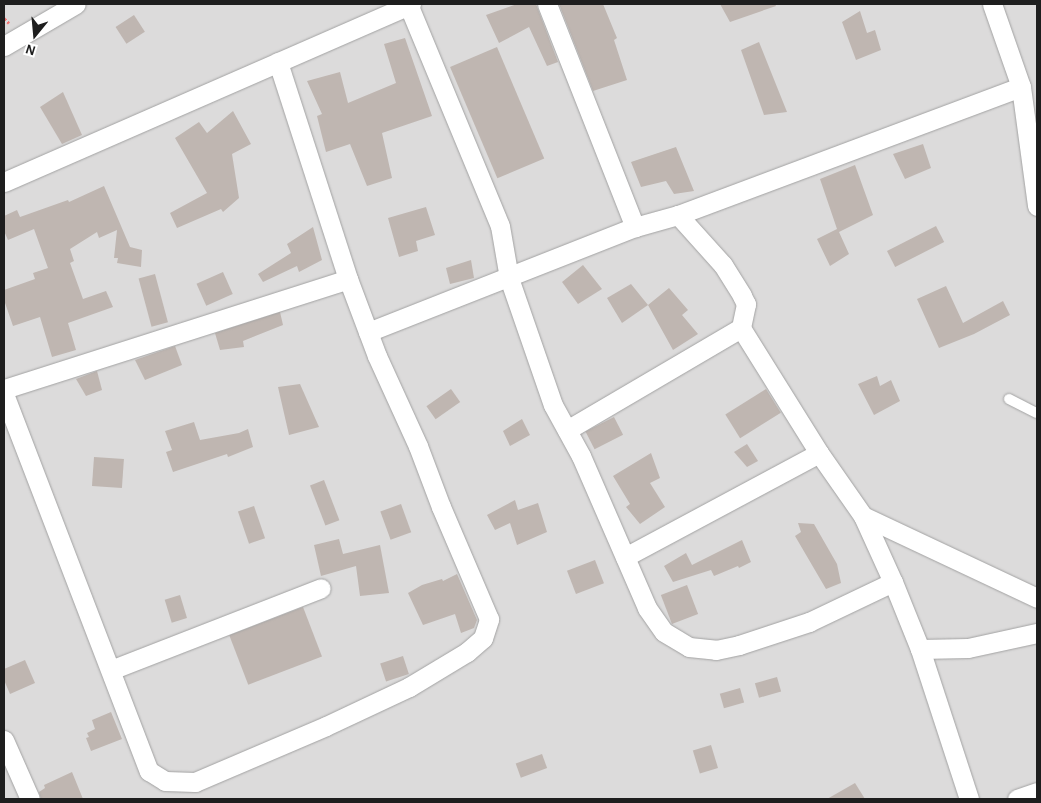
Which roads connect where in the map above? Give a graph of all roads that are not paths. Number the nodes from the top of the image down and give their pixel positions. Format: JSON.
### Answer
{"nodes":[{"id":1,"x":76,"y":4,"type":"edge"},
{"id":2,"x":409,"y":4,"type":"edge"},
{"id":3,"x":547,"y":4,"type":"edge"},
{"id":4,"x":992,"y":4,"type":"edge"},
{"id":5,"x":4,"y":46,"type":"edge"},
{"id":6,"x":278,"y":62,"type":"junction"},
{"id":7,"x":1021,"y":87,"type":"junction"},
{"id":8,"x":4,"y":182,"type":"edge"},
{"id":9,"x":1037,"y":206,"type":"edge"},
{"id":10,"x":678,"y":215,"type":"junction"},
{"id":11,"x":635,"y":227,"type":"junction"},
{"id":12,"x":509,"y":278,"type":"junction"},
{"id":13,"x":348,"y":279,"type":"junction"},
{"id":14,"x":741,"y":328,"type":"junction"},
{"id":15,"x":368,"y":332,"type":"junction"},
{"id":16,"x":4,"y":389,"type":"edge"},
{"id":17,"x":4,"y":394,"type":"edge"},
{"id":18,"x":1009,"y":399,"type":"dead end"},
{"id":19,"x":1037,"y":413,"type":"edge"},
{"id":20,"x":566,"y":430,"type":"junction"},
{"id":21,"x":819,"y":453,"type":"junction"},
{"id":22,"x":862,"y":516,"type":"junction"},
{"id":23,"x":625,"y":557,"type":"junction"},
{"id":24,"x":893,"y":582,"type":"junction"},
{"id":25,"x":321,"y":588,"type":"dead end"},
{"id":26,"x":1037,"y":598,"type":"edge"},
{"id":27,"x":1037,"y":633,"type":"edge"},
{"id":28,"x":920,"y":649,"type":"junction"},
{"id":29,"x":111,"y":670,"type":"junction"},
{"id":30,"x":4,"y":740,"type":"edge"},
{"id":31,"x":1037,"y":792,"type":"edge"},
{"id":32,"x":30,"y":799,"type":"edge"},
{"id":33,"x":969,"y":799,"type":"edge"},
{"id":34,"x":1017,"y":799,"type":"edge"}],
"edges":[{"from":1,"to":5,"type":"street"},
{"from":2,"to":6,"type":"street"},
{"from":2,"to":12,"type":"street"},
{"from":3,"to":11,"type":"street"},
{"from":4,"to":7,"type":"street"},
{"from":6,"to":8,"type":"street"},
{"from":6,"to":13,"type":"street"},
{"from":7,"to":9,"type":"street"},
{"from":7,"to":10,"type":"street"},
{"from":10,"to":11,"type":"street"},
{"from":10,"to":14,"type":"street"},
{"from":11,"to":12,"type":"street"},
{"from":12,"to":15,"type":"street"},
{"from":12,"to":20,"type":"street"},
{"from":13,"to":15,"type":"street"},
{"from":13,"to":16,"type":"street"},
{"from":14,"to":20,"type":"street"},
{"from":14,"to":21,"type":"street"},
{"from":15,"to":29,"type":"street"},
{"from":17,"to":29,"type":"street"},
{"from":18,"to":19,"type":"lane"},
{"from":20,"to":23,"type":"street"},
{"from":21,"to":22,"type":"street"},
{"from":21,"to":23,"type":"street"},
{"from":22,"to":24,"type":"street"},
{"from":22,"to":26,"type":"street"},
{"from":23,"to":24,"type":"street"},
{"from":24,"to":28,"type":"street"},
{"from":25,"to":29,"type":"street"},
{"from":27,"to":28,"type":"street"},
{"from":28,"to":33,"type":"street"},
{"from":30,"to":32,"type":"street"},
{"from":31,"to":34,"type":"street"}]}
